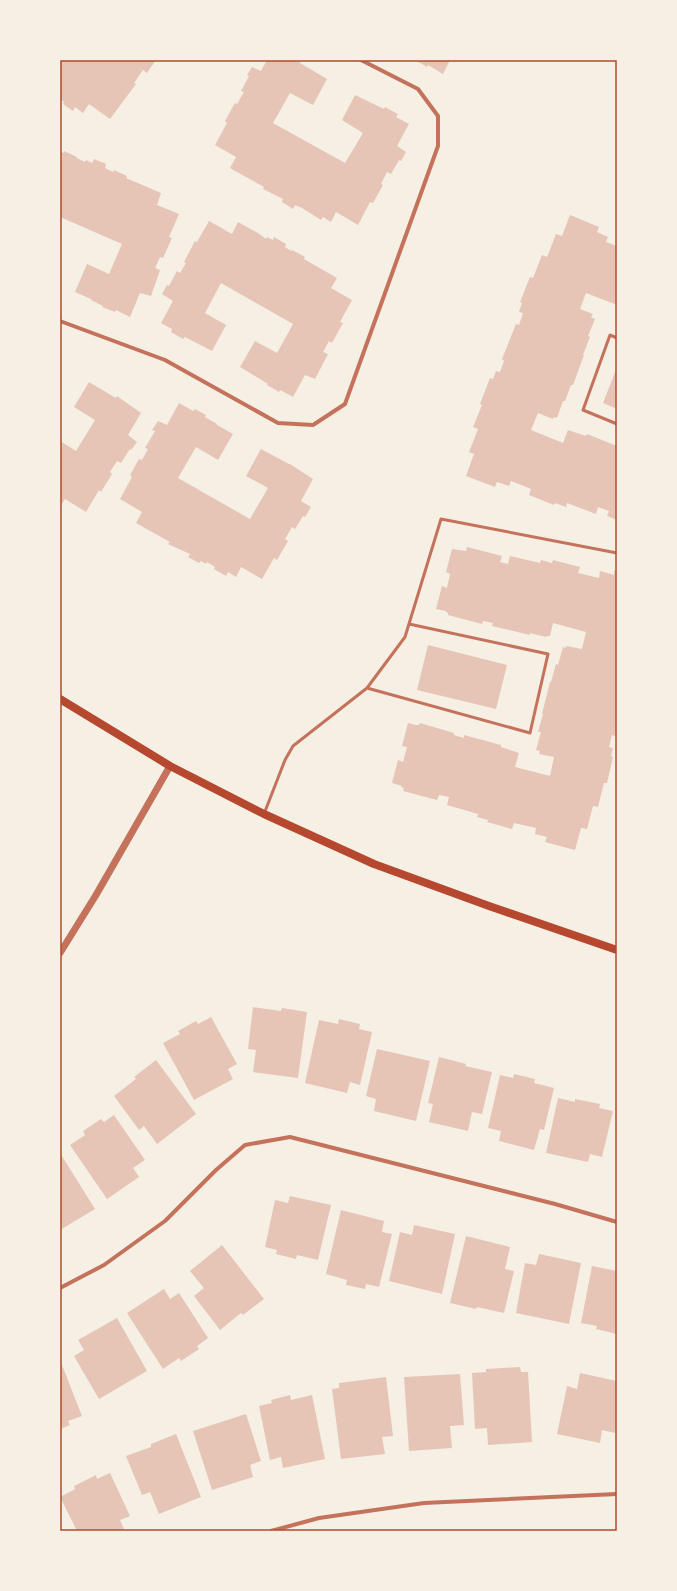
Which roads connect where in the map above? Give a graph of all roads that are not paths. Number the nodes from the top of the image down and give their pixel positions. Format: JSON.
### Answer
{"nodes":[{"id":1,"x":361,"y":60,"type":"edge"},
{"id":2,"x":60,"y":321,"type":"edge"},
{"id":3,"x":617,"y":338,"type":"edge"},
{"id":4,"x":617,"y":424,"type":"edge"},
{"id":5,"x":617,"y":553,"type":"edge"},
{"id":6,"x":409,"y":624,"type":"junction"},
{"id":7,"x":367,"y":688,"type":"junction"},
{"id":8,"x":60,"y":699,"type":"edge"},
{"id":9,"x":170,"y":766,"type":"junction"},
{"id":10,"x":264,"y":814,"type":"junction"},
{"id":11,"x":617,"y":950,"type":"edge"},
{"id":12,"x":60,"y":953,"type":"edge"},
{"id":13,"x":617,"y":1222,"type":"edge"},
{"id":14,"x":60,"y":1288,"type":"edge"},
{"id":15,"x":617,"y":1494,"type":"edge"},
{"id":16,"x":271,"y":1531,"type":"edge"}],
"edges":[{"from":1,"to":2,"type":"street"},
{"from":3,"to":4,"type":"lane"},
{"from":5,"to":6,"type":"lane"},
{"from":6,"to":7,"type":"lane"},
{"from":6,"to":7,"type":"lane"},
{"from":7,"to":10,"type":"lane"},
{"from":8,"to":9,"type":"main road"},
{"from":9,"to":10,"type":"main road"},
{"from":9,"to":12,"type":"street"},
{"from":10,"to":11,"type":"main road"},
{"from":13,"to":14,"type":"street"},
{"from":15,"to":16,"type":"street"}]}
